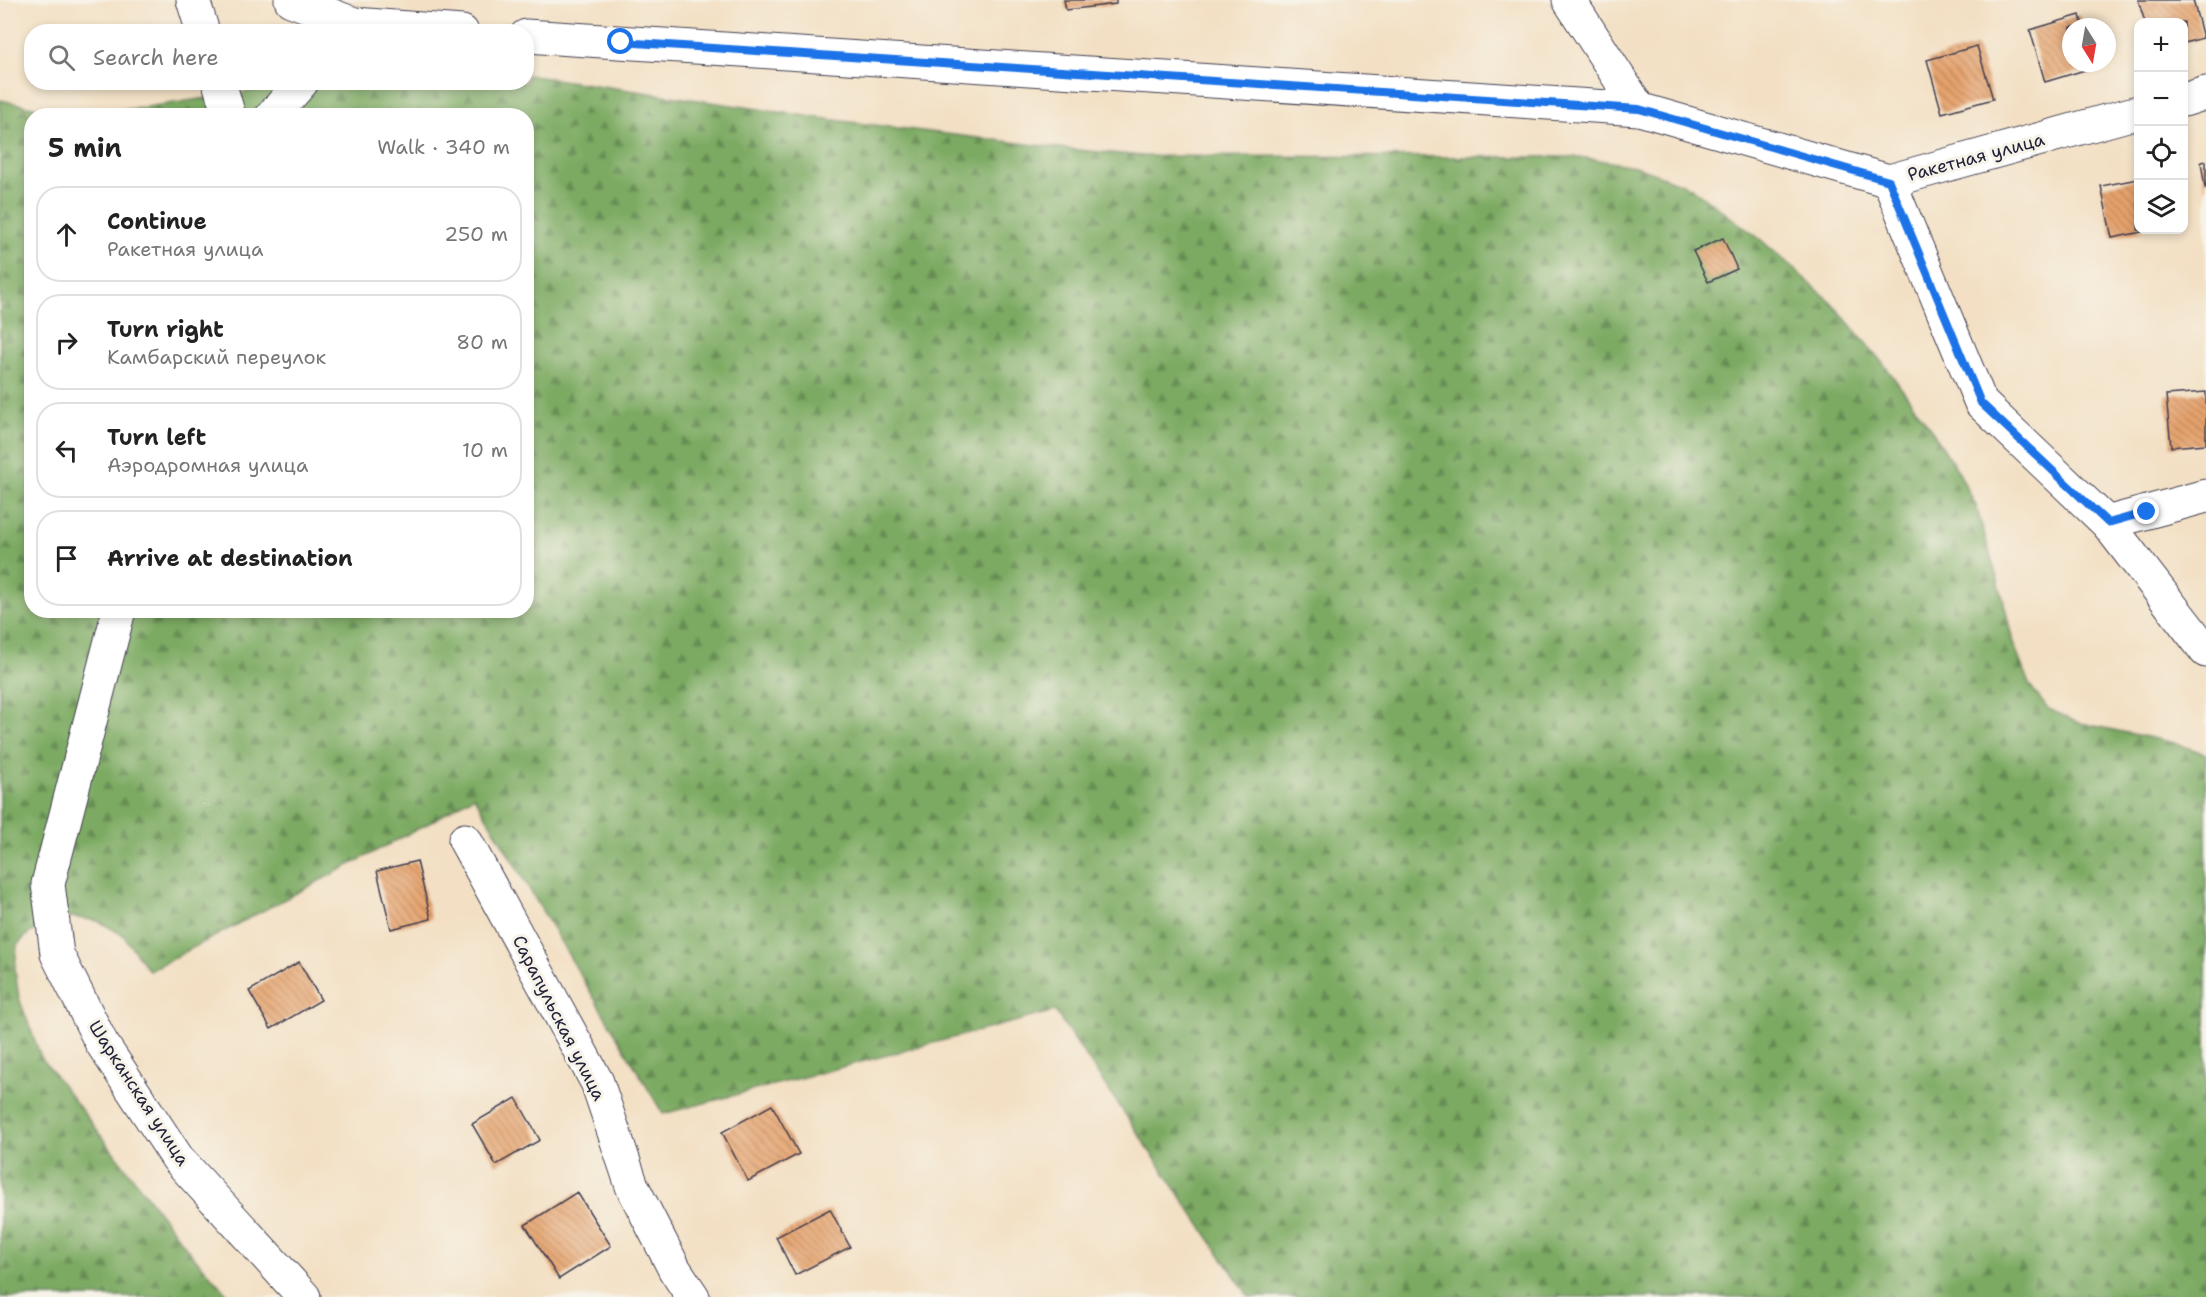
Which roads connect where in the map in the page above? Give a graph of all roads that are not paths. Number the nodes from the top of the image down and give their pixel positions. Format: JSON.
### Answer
{"nodes":[{"id":1,"x":193,"y":0,"type":"edge"},
{"id":2,"x":291,"y":0,"type":"edge"},
{"id":3,"x":1569,"y":0,"type":"edge"},
{"id":4,"x":200,"y":24,"type":"edge"},
{"id":5,"x":342,"y":24,"type":"edge"},
{"id":6,"x":534,"y":37,"type":"edge"},
{"id":7,"x":221,"y":90,"type":"edge"},
{"id":8,"x":295,"y":90,"type":"edge"},
{"id":9,"x":2206,"y":93,"type":"edge"},
{"id":10,"x":2188,"y":99,"type":"edge"},
{"id":11,"x":227,"y":108,"type":"edge"},
{"id":12,"x":279,"y":108,"type":"edge"},
{"id":13,"x":1639,"y":109,"type":"junction"},
{"id":14,"x":2134,"y":113,"type":"edge"},
{"id":15,"x":1889,"y":181,"type":"junction"},
{"id":16,"x":2206,"y":496,"type":"edge"},
{"id":17,"x":2108,"y":523,"type":"junction"},
{"id":18,"x":117,"y":618,"type":"edge"},
{"id":19,"x":2206,"y":651,"type":"edge"},
{"id":20,"x":465,"y":840,"type":"dead end"},
{"id":21,"x":304,"y":1297,"type":"edge"},
{"id":22,"x":693,"y":1297,"type":"edge"}],
"edges":[{"from":1,"to":4,"type":"street"},
{"from":2,"to":5,"type":"street"},
{"from":3,"to":13,"type":"street"},
{"from":6,"to":13,"type":"street","name":"Ракетная улица"},
{"from":7,"to":11,"type":"street"},
{"from":8,"to":12,"type":"street"},
{"from":9,"to":10,"type":"street"},
{"from":13,"to":15,"type":"street","name":"Ракетная улица"},
{"from":14,"to":15,"type":"street","name":"Ракетная улица"},
{"from":15,"to":17,"type":"street"},
{"from":16,"to":17,"type":"street"},
{"from":17,"to":19,"type":"street"},
{"from":18,"to":21,"type":"street","name":"Шарканская улица"},
{"from":20,"to":22,"type":"street","name":"Сарапульская улица"}]}
